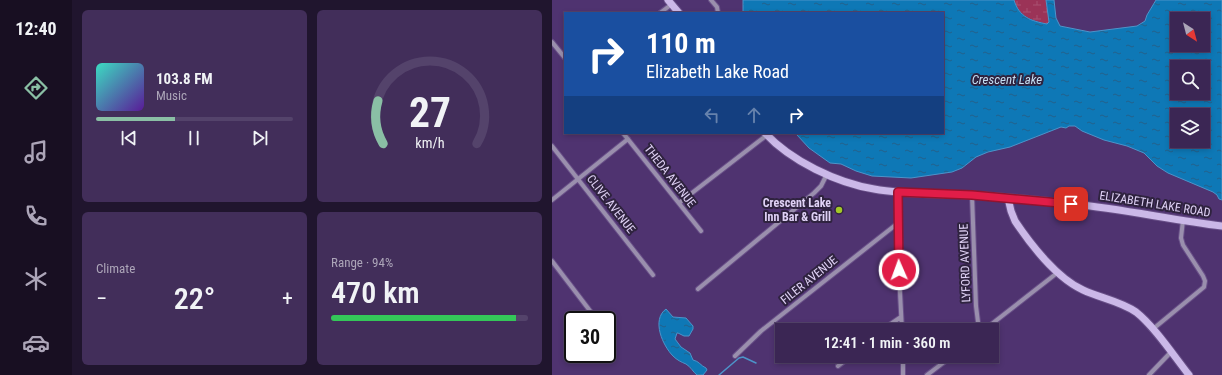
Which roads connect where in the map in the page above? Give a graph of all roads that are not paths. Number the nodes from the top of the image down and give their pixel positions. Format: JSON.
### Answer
{"nodes":[{"id":1,"x":711,"y":0,"type":"edge"},
{"id":2,"x":670,"y":2,"type":"edge"},
{"id":3,"x":661,"y":12,"type":"edge"},
{"id":4,"x":678,"y":12,"type":"edge"},
{"id":5,"x":718,"y":12,"type":"edge"},
{"id":6,"x":552,"y":42,"type":"edge"},
{"id":7,"x":564,"y":57,"type":"edge"},
{"id":8,"x":624,"y":134,"type":"edge"},
{"id":9,"x":766,"y":134,"type":"edge"},
{"id":10,"x":628,"y":139,"type":"junction"},
{"id":11,"x":552,"y":146,"type":"edge"},
{"id":12,"x":827,"y":174,"type":"junction"},
{"id":13,"x":578,"y":178,"type":"junction"},
{"id":14,"x":898,"y":192,"type":"junction"},
{"id":15,"x":972,"y":195,"type":"junction"},
{"id":16,"x":1008,"y":198,"type":"junction"},
{"id":17,"x":552,"y":200,"type":"edge"},
{"id":18,"x":679,"y":203,"type":"junction"},
{"id":19,"x":1183,"y":220,"type":"junction"},
{"id":20,"x":898,"y":223,"type":"junction"},
{"id":21,"x":1222,"y":226,"type":"edge"},
{"id":22,"x":701,"y":232,"type":"dead end"},
{"id":23,"x":552,"y":261,"type":"edge"},
{"id":24,"x":1057,"y":273,"type":"junction"},
{"id":25,"x":653,"y":275,"type":"dead end"},
{"id":26,"x":698,"y":289,"type":"dead end"},
{"id":27,"x":590,"y":311,"type":"edge"},
{"id":28,"x":901,"y":317,"type":"junction"},
{"id":29,"x":892,"y":323,"type":"edge"},
{"id":30,"x":901,"y":323,"type":"edge"},
{"id":31,"x":978,"y":323,"type":"edge"},
{"id":32,"x":993,"y":323,"type":"edge"},
{"id":33,"x":1152,"y":329,"type":"junction"},
{"id":34,"x":1171,"y":352,"type":"junction"},
{"id":35,"x":735,"y":356,"type":"dead end"},
{"id":36,"x":842,"y":363,"type":"edge"},
{"id":37,"x":903,"y":363,"type":"edge"},
{"id":38,"x":943,"y":363,"type":"edge"},
{"id":39,"x":838,"y":366,"type":"dead end"},
{"id":40,"x":903,"y":375,"type":"edge"},
{"id":41,"x":927,"y":375,"type":"edge"},
{"id":42,"x":1149,"y":375,"type":"edge"},
{"id":43,"x":1189,"y":375,"type":"edge"}],
"edges":[{"from":1,"to":5,"type":"street"},
{"from":2,"to":3,"type":"street"},
{"from":2,"to":4,"type":"street"},
{"from":6,"to":7,"type":"street"},
{"from":8,"to":10,"type":"street","name":"THEDA AVENUE"},
{"from":9,"to":12,"type":"street","name":"ELIZABETH LAKE ROAD"},
{"from":9,"to":18,"type":"street"},
{"from":10,"to":13,"type":"street"},
{"from":10,"to":18,"type":"street","name":"THEDA AVENUE"},
{"from":11,"to":13,"type":"street","name":"CLIVE AVENUE"},
{"from":12,"to":14,"type":"street","name":"ELIZABETH LAKE ROAD"},
{"from":12,"to":26,"type":"street"},
{"from":13,"to":17,"type":"street"},
{"from":13,"to":25,"type":"street","name":"CLIVE AVENUE"},
{"from":14,"to":15,"type":"street","name":"ELIZABETH LAKE ROAD"},
{"from":14,"to":20,"type":"street"},
{"from":15,"to":16,"type":"street","name":"ELIZABETH LAKE ROAD"},
{"from":15,"to":31,"type":"street","name":"LYFORD AVENUE"},
{"from":16,"to":19,"type":"street","name":"ELIZABETH LAKE ROAD"},
{"from":16,"to":24,"type":"street"},
{"from":18,"to":22,"type":"street","name":"THEDA AVENUE"},
{"from":19,"to":21,"type":"street","name":"ELIZABETH LAKE ROAD"},
{"from":19,"to":33,"type":"street"},
{"from":20,"to":28,"type":"street"},
{"from":20,"to":35,"type":"street","name":"FILER AVENUE"},
{"from":23,"to":27,"type":"street"},
{"from":24,"to":32,"type":"street"},
{"from":24,"to":33,"type":"street"},
{"from":28,"to":29,"type":"street"},
{"from":28,"to":30,"type":"street"},
{"from":33,"to":34,"type":"street"},
{"from":34,"to":42,"type":"street"},
{"from":34,"to":43,"type":"street"},
{"from":36,"to":39,"type":"street"},
{"from":37,"to":40,"type":"street"},
{"from":38,"to":41,"type":"street"}]}
